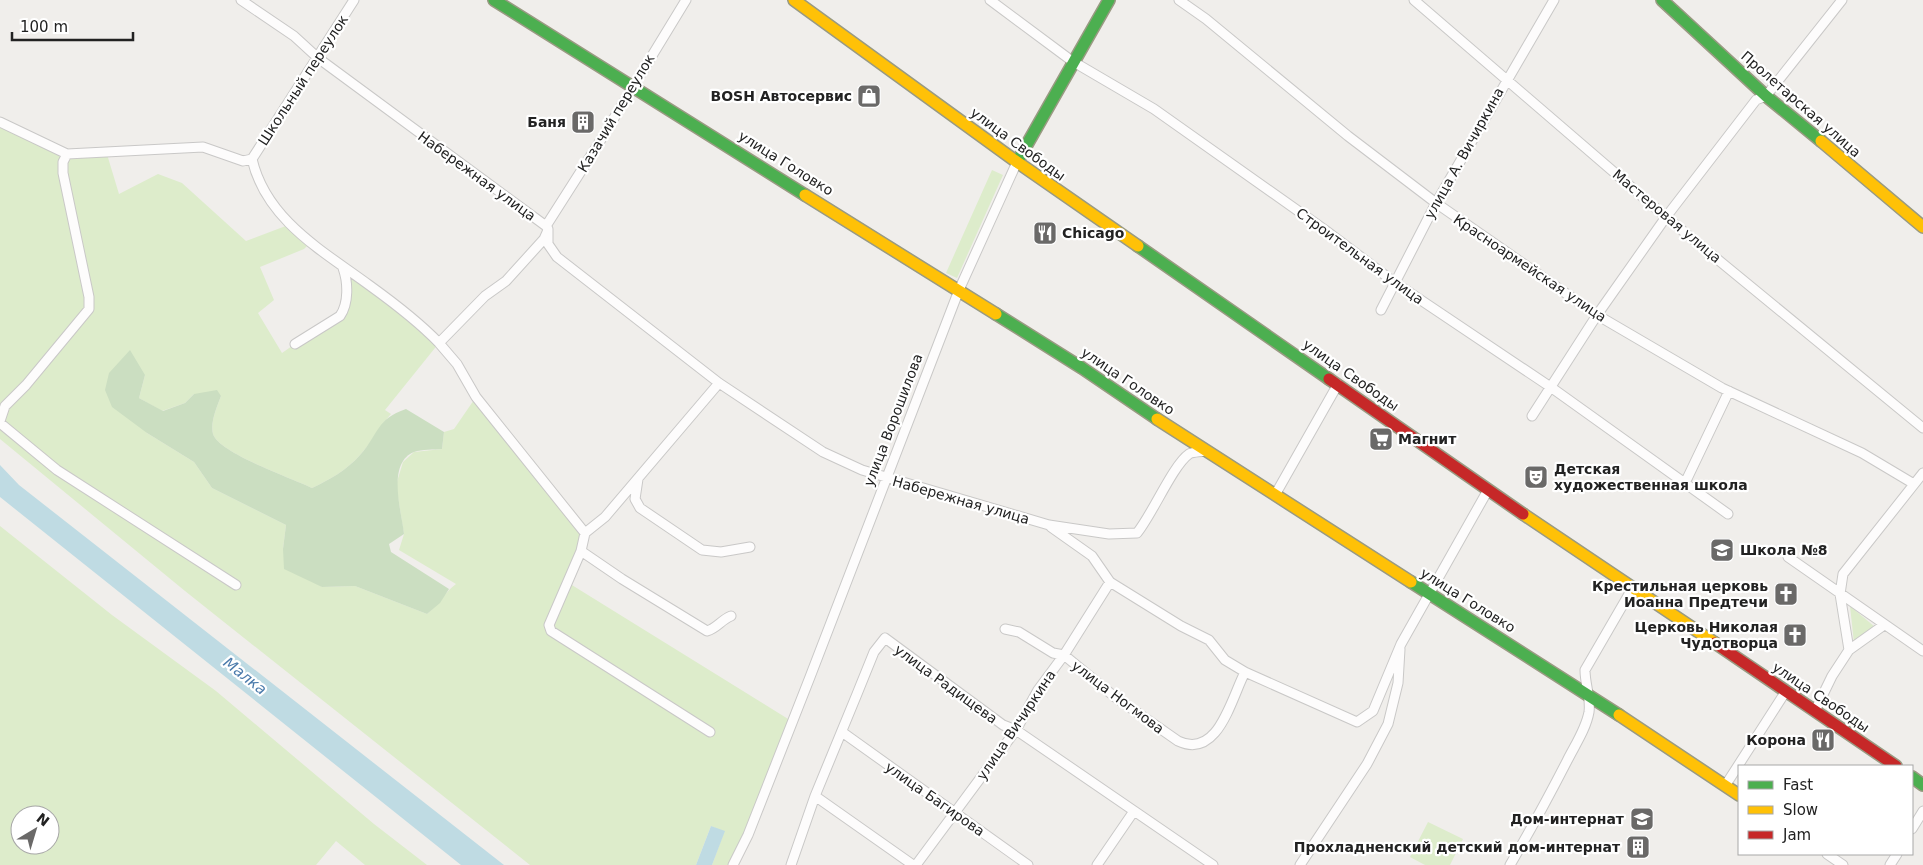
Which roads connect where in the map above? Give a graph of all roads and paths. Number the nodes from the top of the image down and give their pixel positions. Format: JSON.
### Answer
{"nodes":[{"id":1,"x":241,"y":0,"type":"edge"},
{"id":2,"x":354,"y":0,"type":"edge"},
{"id":3,"x":494,"y":0,"type":"edge"},
{"id":4,"x":686,"y":0,"type":"edge"},
{"id":5,"x":794,"y":0,"type":"edge"},
{"id":6,"x":990,"y":0,"type":"edge"},
{"id":7,"x":1109,"y":0,"type":"edge"},
{"id":8,"x":1179,"y":0,"type":"edge"},
{"id":9,"x":1414,"y":0,"type":"edge"},
{"id":10,"x":1554,"y":0,"type":"edge"},
{"id":11,"x":1662,"y":0,"type":"edge"},
{"id":12,"x":1842,"y":0,"type":"edge"},
{"id":13,"x":318,"y":58,"type":"junction"},
{"id":14,"x":1072,"y":61,"type":"junction"},
{"id":15,"x":1506,"y":80,"type":"junction"},
{"id":16,"x":633,"y":85,"type":"junction"},
{"id":17,"x":1766,"y":96,"type":"junction"},
{"id":18,"x":0,"y":122,"type":"edge"},
{"id":19,"x":67,"y":154,"type":"junction"},
{"id":20,"x":252,"y":160,"type":"junction"},
{"id":21,"x":1017,"y":162,"type":"junction"},
{"id":22,"x":1436,"y":203,"type":"junction"},
{"id":23,"x":1666,"y":217,"type":"junction"},
{"id":24,"x":1923,"y":227,"type":"edge"},
{"id":25,"x":547,"y":228,"type":"junction"},
{"id":26,"x":343,"y":268,"type":"junction"},
{"id":27,"x":1394,"y":282,"type":"junction"},
{"id":28,"x":959,"y":290,"type":"junction"},
{"id":29,"x":1381,"y":310,"type":"dead end"},
{"id":30,"x":1597,"y":315,"type":"junction"},
{"id":31,"x":440,"y":343,"type":"junction"},
{"id":32,"x":295,"y":344,"type":"dead end"},
{"id":33,"x":719,"y":384,"type":"junction"},
{"id":34,"x":1338,"y":384,"type":"junction"},
{"id":35,"x":1551,"y":387,"type":"junction"},
{"id":36,"x":1729,"y":392,"type":"junction"},
{"id":37,"x":1532,"y":416,"type":"dead end"},
{"id":38,"x":0,"y":422,"type":"edge"},
{"id":39,"x":1923,"y":428,"type":"edge"},
{"id":40,"x":1204,"y":451,"type":"junction"},
{"id":41,"x":1923,"y":473,"type":"edge"},
{"id":42,"x":886,"y":478,"type":"junction"},
{"id":43,"x":638,"y":479,"type":"junction"},
{"id":44,"x":1685,"y":483,"type":"junction"},
{"id":45,"x":1914,"y":484,"type":"junction"},
{"id":46,"x":1488,"y":490,"type":"junction"},
{"id":47,"x":1275,"y":495,"type":"junction"},
{"id":48,"x":1728,"y":514,"type":"dead end"},
{"id":49,"x":1049,"y":525,"type":"junction"},
{"id":50,"x":586,"y":533,"type":"junction"},
{"id":51,"x":750,"y":547,"type":"dead end"},
{"id":52,"x":581,"y":550,"type":"junction"},
{"id":53,"x":1788,"y":557,"type":"dead end"},
{"id":54,"x":1110,"y":582,"type":"junction"},
{"id":55,"x":236,"y":585,"type":"dead end"},
{"id":56,"x":1632,"y":589,"type":"junction"},
{"id":57,"x":1428,"y":593,"type":"junction"},
{"id":58,"x":1840,"y":594,"type":"junction"},
{"id":59,"x":731,"y":616,"type":"dead end"},
{"id":60,"x":1884,"y":625,"type":"junction"},
{"id":61,"x":1005,"y":629,"type":"dead end"},
{"id":62,"x":1400,"y":644,"type":"junction"},
{"id":63,"x":1849,"y":650,"type":"junction"},
{"id":64,"x":1923,"y":651,"type":"edge"},
{"id":65,"x":1064,"y":655,"type":"junction"},
{"id":66,"x":1245,"y":672,"type":"junction"},
{"id":67,"x":1786,"y":691,"type":"junction"},
{"id":68,"x":1589,"y":694,"type":"junction"},
{"id":69,"x":1815,"y":711,"type":"junction"},
{"id":70,"x":1016,"y":730,"type":"junction"},
{"id":71,"x":710,"y":732,"type":"dead end"},
{"id":72,"x":842,"y":732,"type":"junction"},
{"id":73,"x":1738,"y":765,"type":"edge"},
{"id":74,"x":1895,"y":765,"type":"edge"},
{"id":75,"x":1738,"y":766,"type":"edge"},
{"id":76,"x":1725,"y":786,"type":"junction"},
{"id":77,"x":1738,"y":794,"type":"edge"},
{"id":78,"x":815,"y":796,"type":"junction"},
{"id":79,"x":1134,"y":811,"type":"junction"},
{"id":80,"x":1923,"y":811,"type":"edge"},
{"id":81,"x":956,"y":812,"type":"junction"},
{"id":82,"x":1913,"y":827,"type":"edge"},
{"id":83,"x":1829,"y":855,"type":"edge"},
{"id":84,"x":733,"y":865,"type":"edge"},
{"id":85,"x":791,"y":865,"type":"edge"},
{"id":86,"x":915,"y":865,"type":"edge"},
{"id":87,"x":1028,"y":865,"type":"edge"},
{"id":88,"x":1096,"y":865,"type":"edge"},
{"id":89,"x":1213,"y":865,"type":"edge"},
{"id":90,"x":1300,"y":865,"type":"edge"},
{"id":91,"x":1510,"y":865,"type":"edge"},
{"id":92,"x":1844,"y":865,"type":"edge"}],
"edges":[{"from":1,"to":13,"type":"street","name":"Набережная улица"},
{"from":2,"to":13,"type":"street","name":"Школьный переулок"},
{"from":3,"to":16,"type":"street","name":"улица Головко"},
{"from":4,"to":16,"type":"street","name":"Казачий переулок"},
{"from":5,"to":21,"type":"street","name":"улица Свободы"},
{"from":6,"to":14,"type":"street","name":"Строительная улица"},
{"from":7,"to":14,"type":"street","name":"улица Ворошилова"},
{"from":8,"to":22,"type":"street","name":"Красноармейская улица"},
{"from":9,"to":15,"type":"street","name":"Мастеровая улица"},
{"from":10,"to":15,"type":"street","name":"улица А. Вичиркина"},
{"from":11,"to":17,"type":"street","name":"Пролетарская улица"},
{"from":12,"to":17,"type":"street"},
{"from":13,"to":20,"type":"street","name":"Школьный переулок"},
{"from":13,"to":25,"type":"street","name":"Набережная улица"},
{"from":14,"to":21,"type":"street","name":"улица Ворошилова"},
{"from":14,"to":27,"type":"street","name":"Строительная улица"},
{"from":15,"to":22,"type":"street","name":"улица А. Вичиркина"},
{"from":15,"to":23,"type":"street","name":"Мастеровая улица"},
{"from":16,"to":25,"type":"street","name":"Казачий переулок"},
{"from":16,"to":28,"type":"street","name":"улица Головко"},
{"from":17,"to":23,"type":"street"},
{"from":17,"to":24,"type":"street","name":"Пролетарская улица"},
{"from":18,"to":19,"type":"street"},
{"from":19,"to":20,"type":"street"},
{"from":19,"to":38,"type":"street"},
{"from":20,"to":26,"type":"street"},
{"from":21,"to":28,"type":"street","name":"улица Ворошилова"},
{"from":21,"to":34,"type":"street","name":"улица Свободы"},
{"from":22,"to":27,"type":"street","name":"улица А. Вичиркина"},
{"from":22,"to":30,"type":"street","name":"Красноармейская улица"},
{"from":23,"to":30,"type":"street"},
{"from":23,"to":39,"type":"street","name":"Мастеровая улица"},
{"from":25,"to":31,"type":"street","name":"Казачий переулок"},
{"from":25,"to":33,"type":"street","name":"Набережная улица"},
{"from":26,"to":31,"type":"street"},
{"from":26,"to":32,"type":"street"},
{"from":27,"to":29,"type":"street","name":"улица А. Вичиркина"},
{"from":27,"to":35,"type":"street","name":"Строительная улица"},
{"from":28,"to":40,"type":"street","name":"улица Головко"},
{"from":28,"to":42,"type":"street","name":"улица Ворошилова"},
{"from":30,"to":35,"type":"street"},
{"from":30,"to":36,"type":"street","name":"Красноармейская улица"},
{"from":31,"to":50,"type":"street"},
{"from":33,"to":42,"type":"street","name":"Набережная улица"},
{"from":33,"to":43,"type":"street"},
{"from":34,"to":46,"type":"street","name":"улица Свободы"},
{"from":34,"to":47,"type":"street"},
{"from":35,"to":37,"type":"street"},
{"from":35,"to":44,"type":"street","name":"Строительная улица"},
{"from":36,"to":44,"type":"street"},
{"from":36,"to":45,"type":"street","name":"Красноармейская улица"},
{"from":38,"to":55,"type":"street"},
{"from":40,"to":47,"type":"street","name":"улица Головко"},
{"from":40,"to":49,"type":"street","name":"Набережная улица"},
{"from":41,"to":45,"type":"street"},
{"from":42,"to":49,"type":"street","name":"Набережная улица"},
{"from":42,"to":84,"type":"street","name":"улица Ворошилова"},
{"from":43,"to":50,"type":"street"},
{"from":43,"to":51,"type":"street"},
{"from":44,"to":48,"type":"street","name":"Строительная улица"},
{"from":45,"to":58,"type":"street"},
{"from":46,"to":56,"type":"street","name":"улица Свободы"},
{"from":46,"to":57,"type":"street"},
{"from":47,"to":57,"type":"street","name":"улица Головко"},
{"from":49,"to":54,"type":"street","name":"Набережная улица"},
{"from":50,"to":52,"type":"street"},
{"from":52,"to":59,"type":"street"},
{"from":52,"to":71,"type":"street"},
{"from":53,"to":58,"type":"street"},
{"from":54,"to":65,"type":"street","name":"улица Вичиркина"},
{"from":54,"to":66,"type":"street","name":"Набережная улица"},
{"from":56,"to":67,"type":"street","name":"улица Свободы"},
{"from":56,"to":68,"type":"street"},
{"from":57,"to":62,"type":"street"},
{"from":57,"to":68,"type":"street","name":"улица Головко"},
{"from":58,"to":60,"type":"street"},
{"from":58,"to":63,"type":"street"},
{"from":60,"to":63,"type":"street"},
{"from":60,"to":64,"type":"street"},
{"from":61,"to":65,"type":"street","name":"улица Ногмова"},
{"from":62,"to":66,"type":"street","name":"Набережная улица"},
{"from":62,"to":90,"type":"street"},
{"from":63,"to":69,"type":"street"},
{"from":65,"to":66,"type":"street","name":"улица Ногмова"},
{"from":65,"to":70,"type":"street","name":"улица Вичиркина"},
{"from":67,"to":69,"type":"street","name":"улица Свободы"},
{"from":67,"to":73,"type":"street"},
{"from":68,"to":76,"type":"street","name":"улица Головко"},
{"from":68,"to":91,"type":"street"},
{"from":69,"to":74,"type":"street","name":"улица Свободы"},
{"from":70,"to":72,"type":"street","name":"улица Радищева"},
{"from":70,"to":79,"type":"street","name":"улица Радищева"},
{"from":70,"to":81,"type":"street","name":"улица Вичиркина"},
{"from":72,"to":78,"type":"street","name":"улица Радищева"},
{"from":72,"to":81,"type":"street","name":"улица Багирова"},
{"from":75,"to":76,"type":"street"},
{"from":76,"to":77,"type":"street","name":"улица Головко"},
{"from":78,"to":85,"type":"street","name":"улица Радищева"},
{"from":78,"to":86,"type":"street"},
{"from":79,"to":88,"type":"street"},
{"from":79,"to":89,"type":"street","name":"улица Радищева"},
{"from":80,"to":82,"type":"street"},
{"from":81,"to":86,"type":"street","name":"улица Вичиркина"},
{"from":81,"to":87,"type":"street","name":"улица Багирова"},
{"from":83,"to":92,"type":"street"}]}
